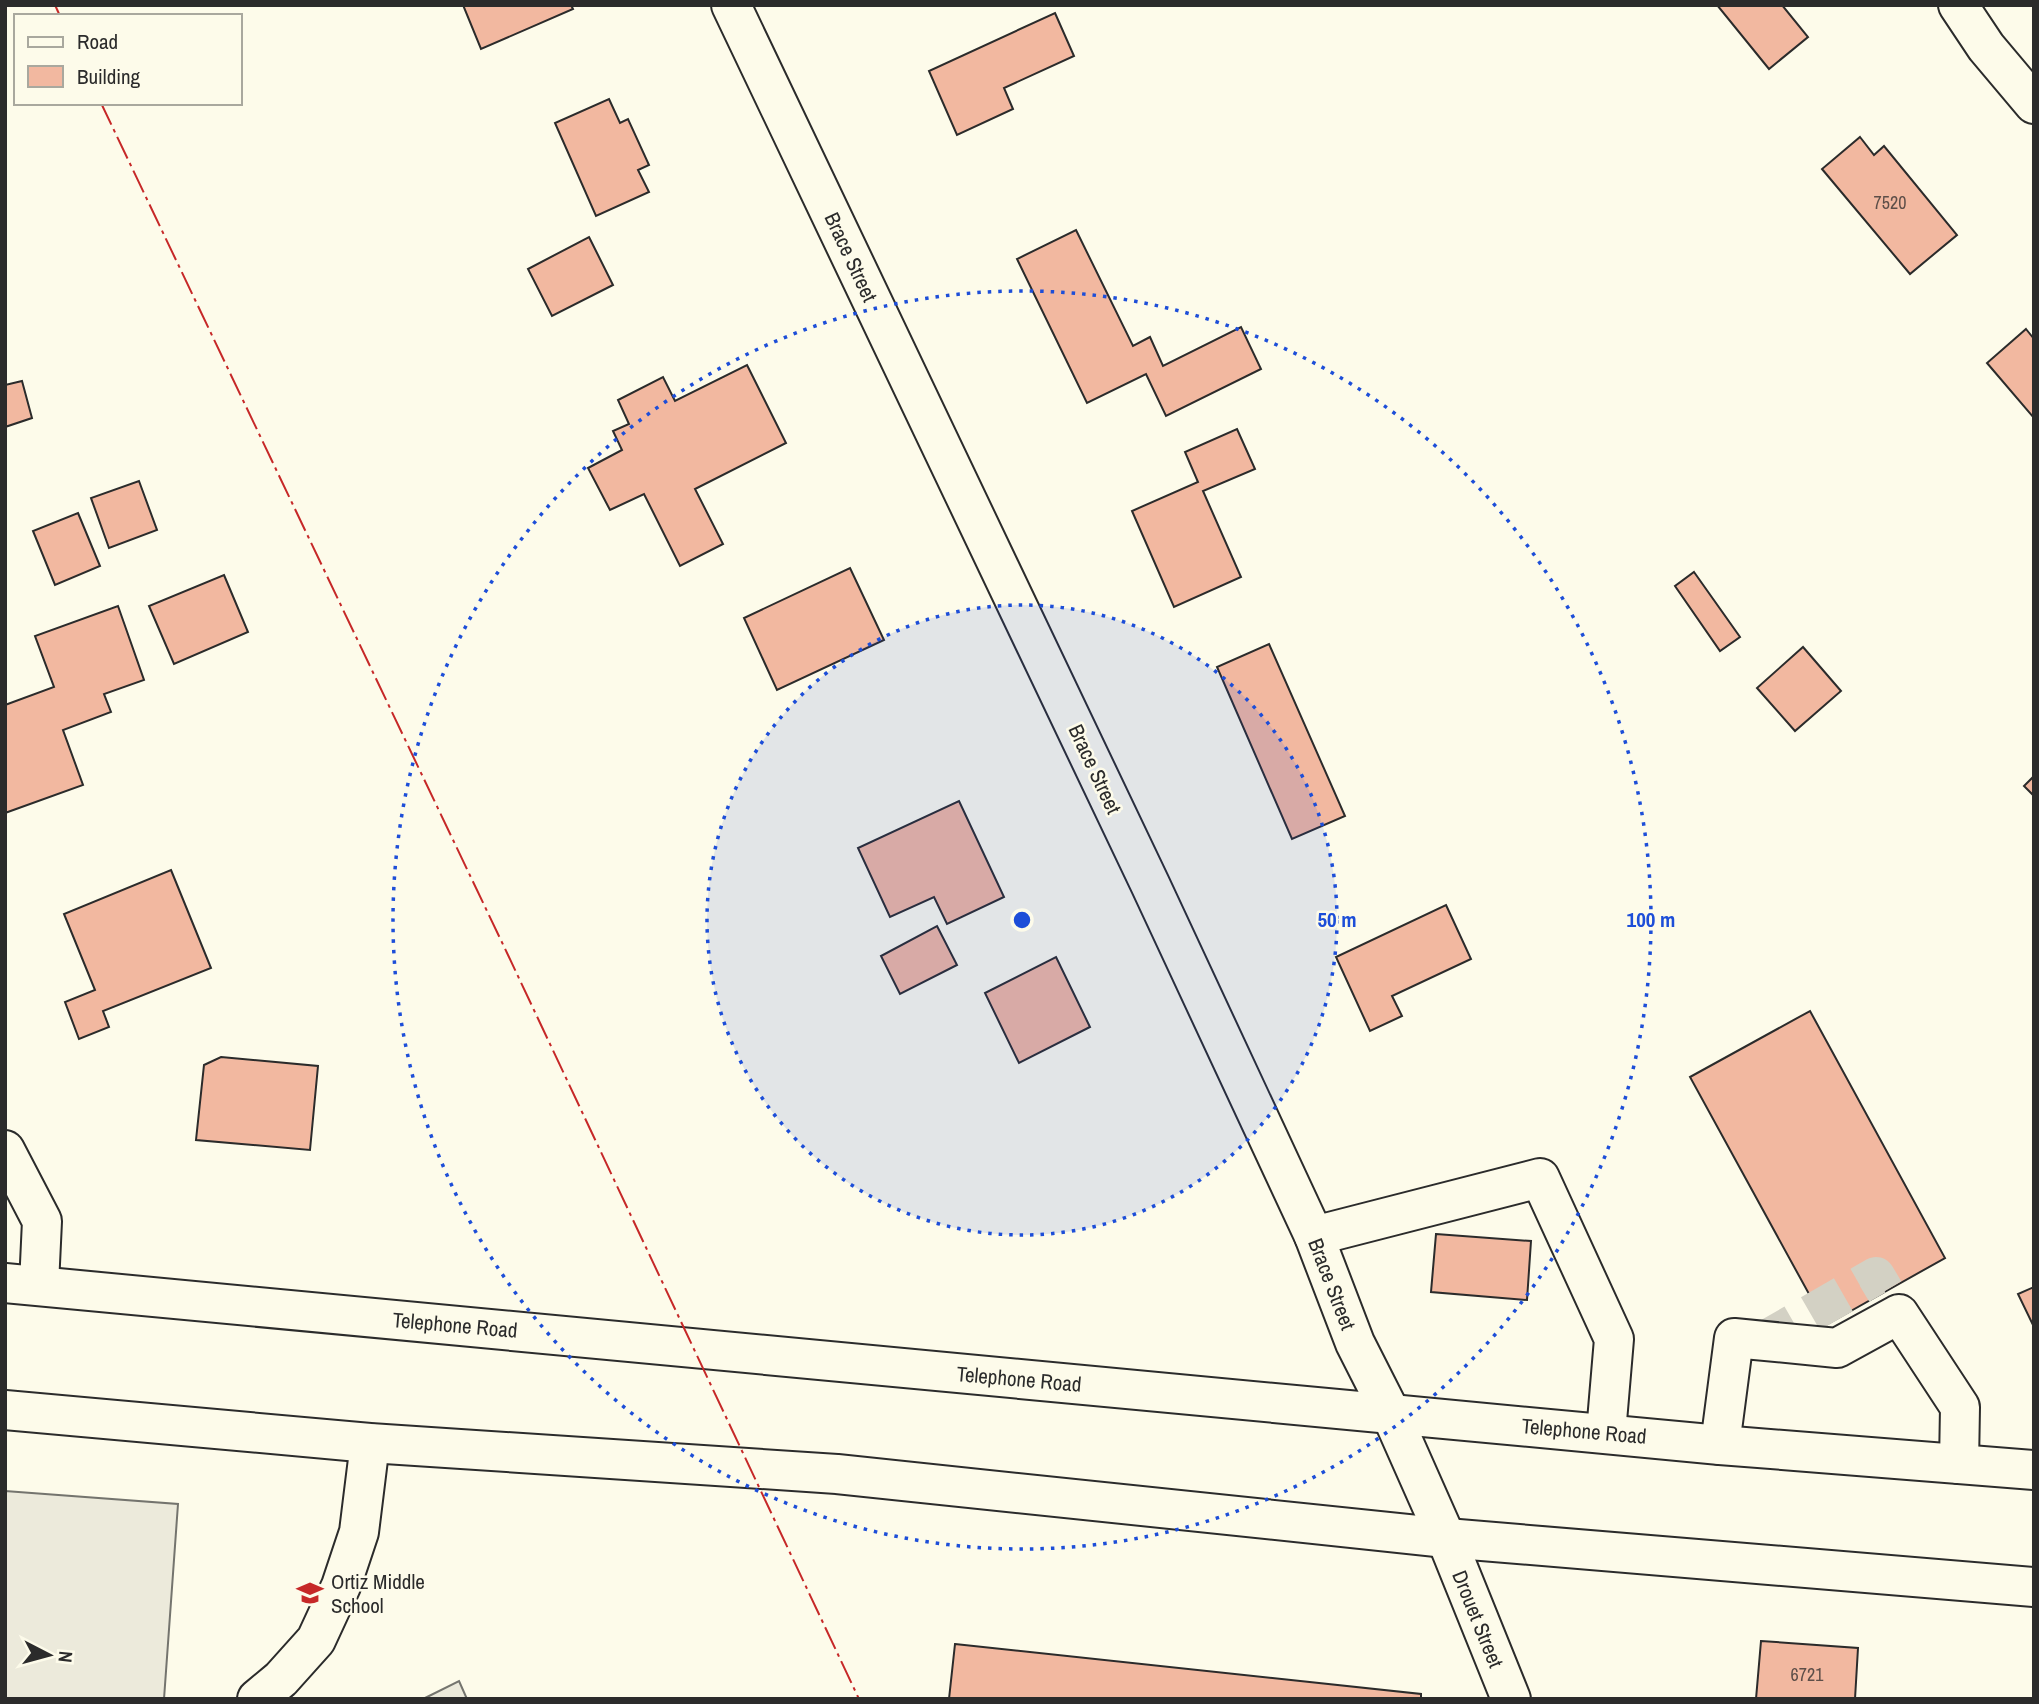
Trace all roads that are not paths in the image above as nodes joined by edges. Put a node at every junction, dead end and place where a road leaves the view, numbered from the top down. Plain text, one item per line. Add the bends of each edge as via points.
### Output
1 (731, 5) edge
2 (1958, 5) edge
3 (2034, 104) edge
4 (5, 1150) edge
5 (1314, 1236) junction
6 (22, 1284) edge
7 (5, 1410) edge
8 (1391, 1414) junction
9 (1606, 1433) junction
10 (370, 1443) junction
11 (1720, 1445) junction
12 (1959, 1464) junction
13 (2034, 1470) edge
14 (1446, 1538) junction
15 (2034, 1587) edge
16 (257, 1699) edge
17 (1511, 1699) edge

1 - 5 main road, Brace Street
2 - 3 main road
4 - 6 main road via 42,1221
5 - 8 main road, Brace Street via 1355,1343
5 - 9 main road via 1539,1178 1615,1339
6 - 8 main road, Telephone Road
7 - 10 main road
8 - 9 main road, Telephone Road
8 - 14 main road, Brace Street
9 - 11 main road, Telephone Road
10 - 14 main road via 837,1474
10 - 16 main road via 359,1532 341,1586 316,1640
11 - 12 main road, Telephone Road
11 - 12 main road via 1734,1338 1837,1348 1892,1303 1960,1408
12 - 13 main road, Telephone Road
14 - 15 main road
14 - 17 main road, Drouet Street

